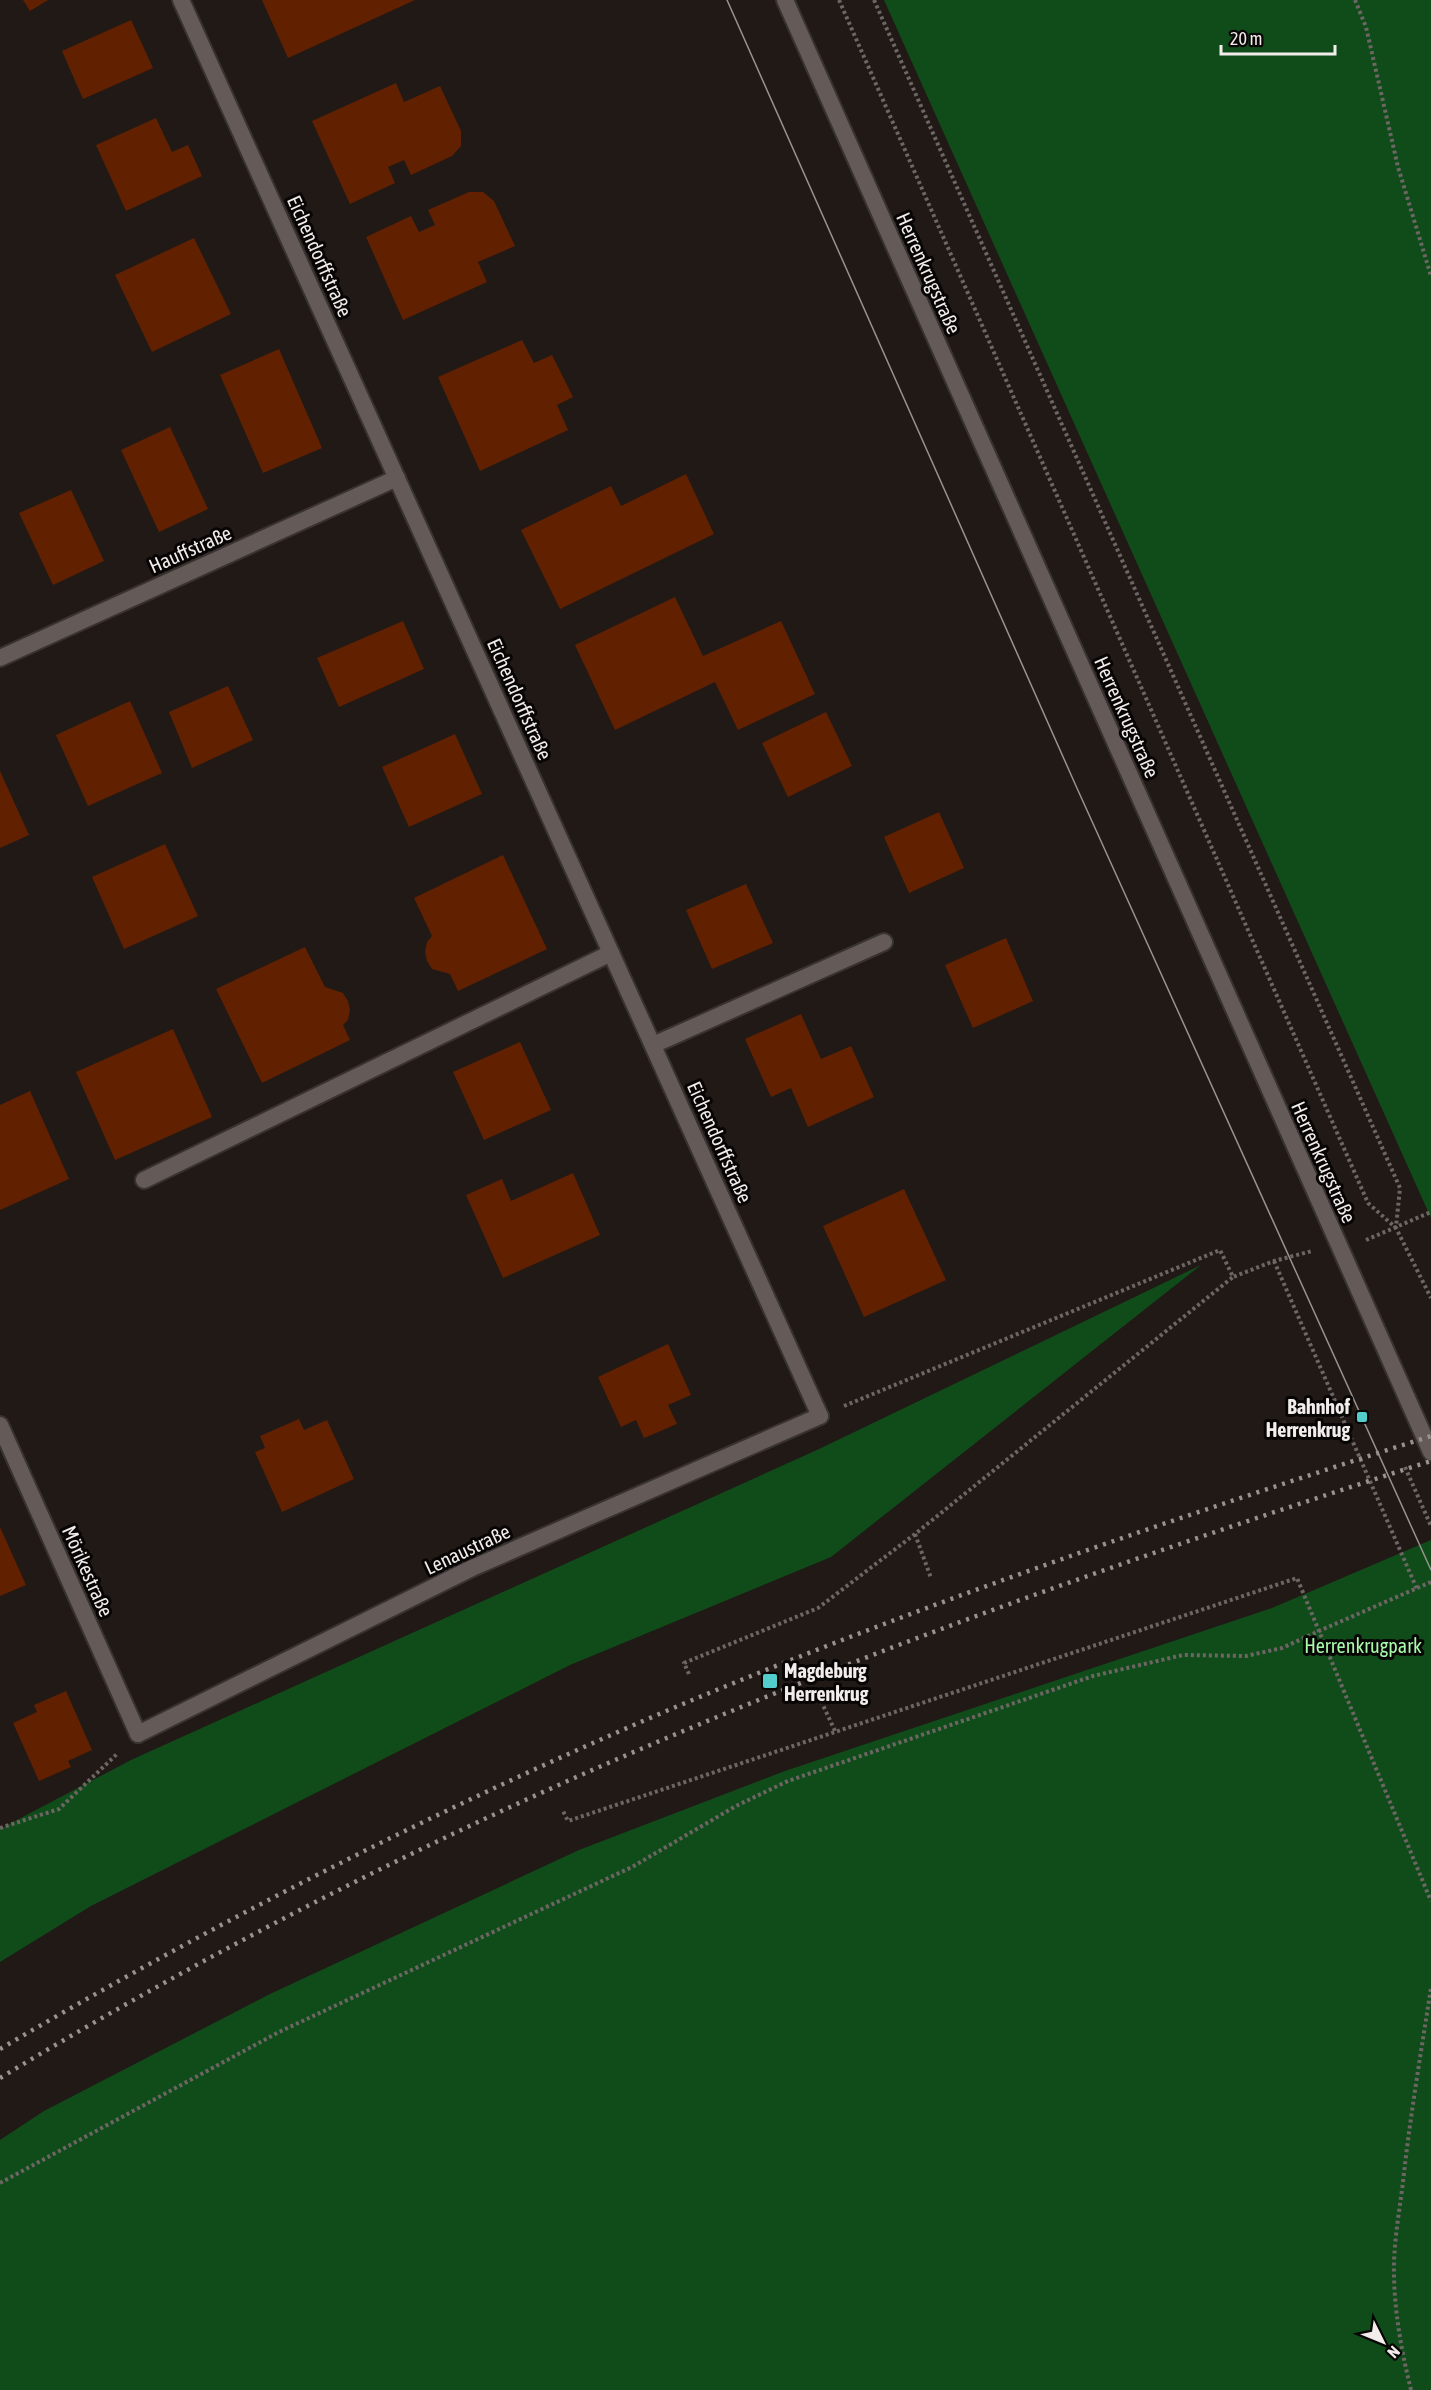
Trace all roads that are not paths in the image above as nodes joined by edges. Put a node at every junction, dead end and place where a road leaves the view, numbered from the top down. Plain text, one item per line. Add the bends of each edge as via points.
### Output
1 (181, 0) edge
2 (785, 0) edge
3 (397, 478) junction
4 (0, 658) edge
5 (884, 942) dead end
6 (611, 953) junction
7 (653, 1045) junction
8 (144, 1180) dead end
9 (820, 1416) joint
10 (0, 1425) edge
11 (1431, 1452) edge
12 (138, 1734) joint

1 - 3 street, Eichendorffstraße
2 - 11 street, Herrenkrugstraße
3 - 4 street, Hauffstraße
3 - 6 street, Eichendorffstraße
5 - 7 street
6 - 7 street, Eichendorffstraße
6 - 8 street
7 - 9 street, Eichendorffstraße
9 - 12 street, Lenaustraße via 472,1568
10 - 12 street, Mörikestraße

